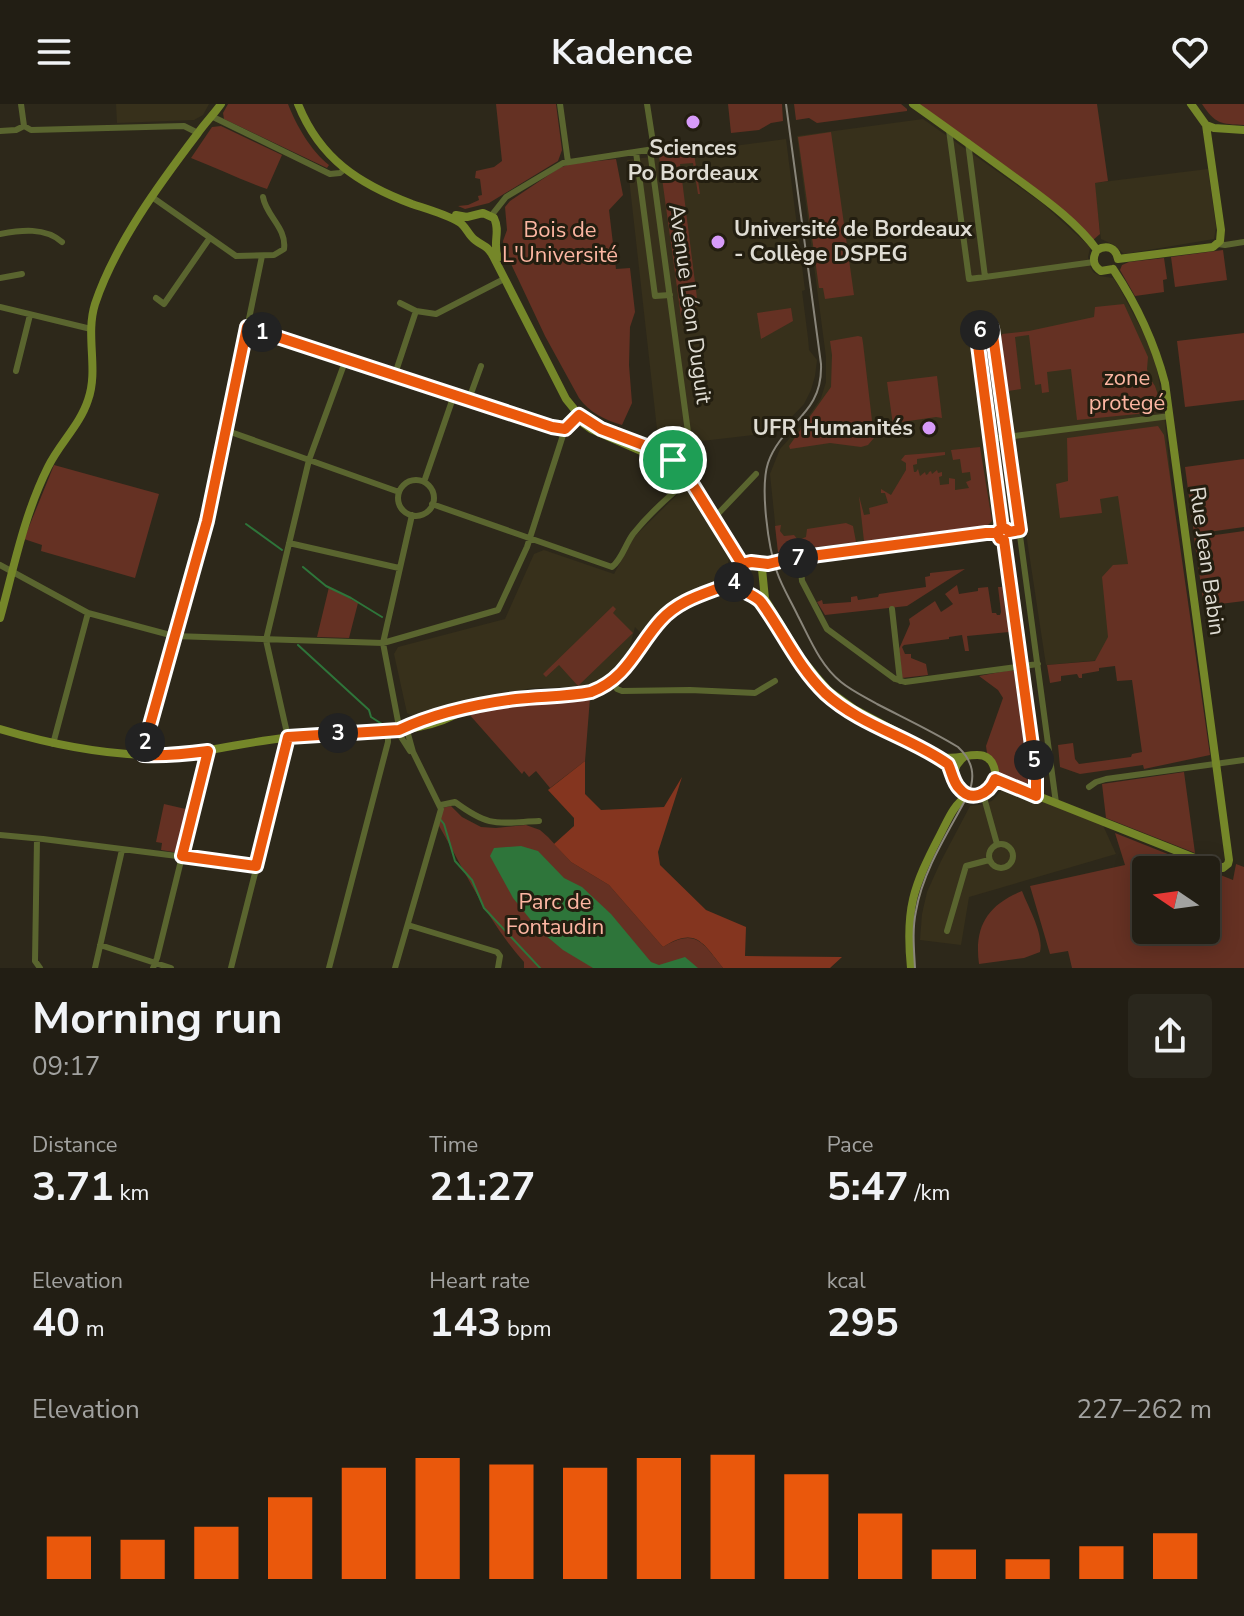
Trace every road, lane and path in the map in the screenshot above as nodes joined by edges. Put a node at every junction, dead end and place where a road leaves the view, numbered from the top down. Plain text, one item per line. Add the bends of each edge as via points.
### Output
1 (21, 104) edge
2 (221, 104) edge
3 (301, 104) edge
4 (560, 104) edge
5 (647, 104) edge
6 (913, 104) edge
7 (1191, 104) edge
8 (211, 116) junction
9 (1206, 125) junction
10 (24, 126) junction
11 (949, 130) junction
12 (1244, 130) edge
13 (0, 131) edge
14 (198, 133) junction
15 (968, 142) junction
16 (652, 149) junction
17 (636, 152) junction
18 (568, 162) junction
19 (345, 169) junction
20 (152, 197) junction
21 (263, 197) dead end
22 (475, 215) junction
23 (491, 216) junction
24 (978, 221) junction
25 (962, 223) junction
26 (469, 233) junction
27 (0, 234) edge
28 (496, 234) junction
29 (209, 239) junction
30 (62, 242) dead end
31 (477, 242) junction
32 (1244, 242) edge
33 (1218, 244) junction
34 (1097, 250) junction
35 (262, 256) junction
36 (1118, 259) junction
37 (1094, 262) junction
38 (1113, 269) junction
39 (22, 274) dead end
40 (985, 277) junction
41 (0, 278) edge
42 (504, 279) junction
43 (670, 295) junction
44 (156, 298) dead end
45 (400, 303) dead end
46 (0, 307) edge
47 (416, 311) junction
48 (30, 315) junction
49 (247, 327) junction
50 (91, 329) junction
51 (346, 359) junction
52 (481, 366) dead end
53 (16, 371) dead end
54 (395, 374) junction
55 (454, 395) junction
56 (469, 399) junction
57 (577, 412) junction
58 (1170, 416) junction
59 (565, 429) junction
60 (225, 430) junction
61 (1007, 437) junction
62 (990, 439) junction
63 (309, 460) junction
64 (673, 460) junction
65 (756, 474) dead end
66 (690, 479) junction
67 (424, 482) junction
68 (399, 492) junction
69 (432, 504) junction
70 (412, 515) junction
71 (714, 518) junction
72 (1020, 530) junction
73 (1003, 531) junction
74 (530, 538) junction
75 (289, 543) junction
76 (800, 558) junction
77 (755, 563) junction
78 (742, 564) junction
79 (0, 565) edge
80 (399, 568) junction
81 (13, 573) junction
82 (734, 582) junction
83 (763, 582) junction
84 (748, 592) junction
85 (892, 609) dead end
86 (88, 613) junction
87 (0, 618) edge
88 (174, 636) junction
89 (266, 640) junction
90 (383, 643) junction
91 (1038, 664) junction
92 (1020, 666) junction
93 (775, 681) dead end
94 (900, 681) junction
95 (612, 682) junction
96 (0, 729) edge
97 (399, 730) junction
98 (388, 731) junction
99 (288, 737) junction
100 (53, 744) junction
101 (208, 751) junction
102 (143, 755) junction
103 (964, 757) junction
104 (1244, 760) edge
105 (1216, 764) junction
106 (995, 779) junction
107 (954, 780) junction
108 (1089, 787) dead end
109 (983, 794) junction
110 (968, 795) junction
111 (1036, 796) junction
112 (1056, 803) junction
113 (441, 805) junction
114 (954, 807) junction
115 (539, 821) dead end
116 (0, 835) edge
117 (37, 839) junction
118 (997, 844) junction
119 (122, 850) junction
120 (182, 856) junction
121 (989, 860) junction
122 (256, 866) junction
123 (408, 925) junction
124 (947, 931) dead end
125 (100, 945) junction
126 (154, 966) edge
127 (40, 968) edge
128 (95, 968) edge
129 (171, 968) edge
130 (231, 968) edge
131 (329, 968) edge
132 (395, 968) edge
133 (498, 968) edge
134 (911, 968) edge

1 - 10 street
2 - 8 main road
3 - 19 main road via 317,138
3 - 22 main road via 326,144 356,173 459,217
4 - 18 street
5 - 16 street, Avenue Léon Duguit
6 - 11 main road
7 - 9 main road
8 - 14 main road
8 - 19 street via 330,174
9 - 12 main road
9 - 33 main road via 1221,230
10 - 13 street
10 - 14 street via 184,126
11 - 15 main road
11 - 25 street
14 - 20 main road
15 - 24 street
15 - 34 main road via 1064,216
16 - 17 street
16 - 43 street, Avenue Léon Duguit
17 - 18 street
17 - 43 street via 655,296
18 - 23 street via 515,191
19 - 26 main road via 379,190 461,222
20 - 29 street
20 - 50 main road via 105,279
21 - 35 street via 285,245 278,253
22 - 23 main road
22 - 26 main road
23 - 28 main road via 497,222
24 - 25 street
24 - 40 street
25 - 40 street via 969,279
26 - 31 main road
27 - 30 street via 47,232
28 - 31 main road via 490,241
28 - 57 main road via 502,265
29 - 35 street via 236,256
29 - 44 street via 164,304
31 - 42 main road via 489,250
32 - 33 street
33 - 36 main road
34 - 36 main road via 1111,248
34 - 37 main road
35 - 49 street
36 - 38 main road
37 - 38 main road via 1101,271
37 - 40 street
38 - 58 main road, Rue Jean Babin via 1151,338
39 - 41 street
42 - 47 street via 436,314
42 - 57 main road
43 - 64 street, Avenue Léon Duguit via 688,432
45 - 47 street
46 - 48 street
47 - 54 street
48 - 50 street
48 - 53 street
49 - 51 street
49 - 60 street
50 - 81 main road via 91,394 47,468 24,524
51 - 54 street
51 - 63 street
52 - 56 street
54 - 55 street
55 - 56 street
55 - 67 street
56 - 59 street
57 - 59 street
57 - 64 main road via 601,429
57 - 66 main road via 591,429 664,461
58 - 61 street
58 - 105 main road, Rue Jean Babin
59 - 74 street
60 - 63 street
60 - 88 street via 207,521
61 - 62 street
61 - 62 street via 992,328 976,330
61 - 72 street
62 - 73 street
63 - 68 street
63 - 75 street
64 - 66 main road
65 - 71 street
66 - 71 main road
66 - 74 street via 631,536 612,567
67 - 68 street via 409,481
67 - 69 street via 432,490
68 - 70 street via 401,508
69 - 70 street via 425,513
69 - 74 street
70 - 80 street
71 - 78 main road
72 - 73 street
72 - 91 street
73 - 76 street
73 - 92 street
74 - 90 street via 498,610
75 - 80 street
75 - 89 street
76 - 77 street
76 - 94 street via 802,581 827,629
77 - 78 main road
77 - 83 main road via 762,569
78 - 82 main road
79 - 81 street
80 - 90 street
81 - 86 street
81 - 87 main road
82 - 84 main road
82 - 95 main road via 671,611
83 - 84 main road
83 - 103 main road via 765,599 797,652 829,691 944,757
84 - 107 main road via 761,602 827,695 943,760
85 - 94 street
86 - 88 street
86 - 100 street
88 - 89 street
88 - 102 street
89 - 90 street
89 - 99 street
90 - 97 street
91 - 92 street
91 - 112 street
92 - 94 street
92 - 111 street
93 - 95 street via 755,693 622,691
95 - 97 main road via 581,694 463,710
96 - 100 main road
97 - 98 main road
97 - 113 street via 408,734
98 - 99 main road
98 - 131 street
99 - 101 main road
99 - 122 street
100 - 102 main road
101 - 102 main road
101 - 120 street
103 - 106 main road via 985,757 994,766
103 - 107 main road via 956,765
104 - 105 street
105 - 108 street via 1106,779
105 - 112 main road, Rue Jean Babin via 1229,860 1225,866
106 - 109 main road
106 - 111 main road
107 - 110 main road
107 - 114 main road
109 - 110 main road
109 - 118 street
110 - 114 main road
111 - 112 main road
113 - 115 street via 455,802 499,824
113 - 123 street
114 - 134 main road via 915,888 909,924
116 - 117 street
117 - 119 street
117 - 127 street via 35,961
118 - 121 street
118 - 121 street via 1009,846 1012,861 999,869
119 - 120 street
119 - 125 street
120 - 122 street
120 - 126 street
121 - 124 street via 966,866
122 - 130 street
123 - 132 street
123 - 133 street via 497,952
125 - 126 street
125 - 128 street
126 - 129 street

